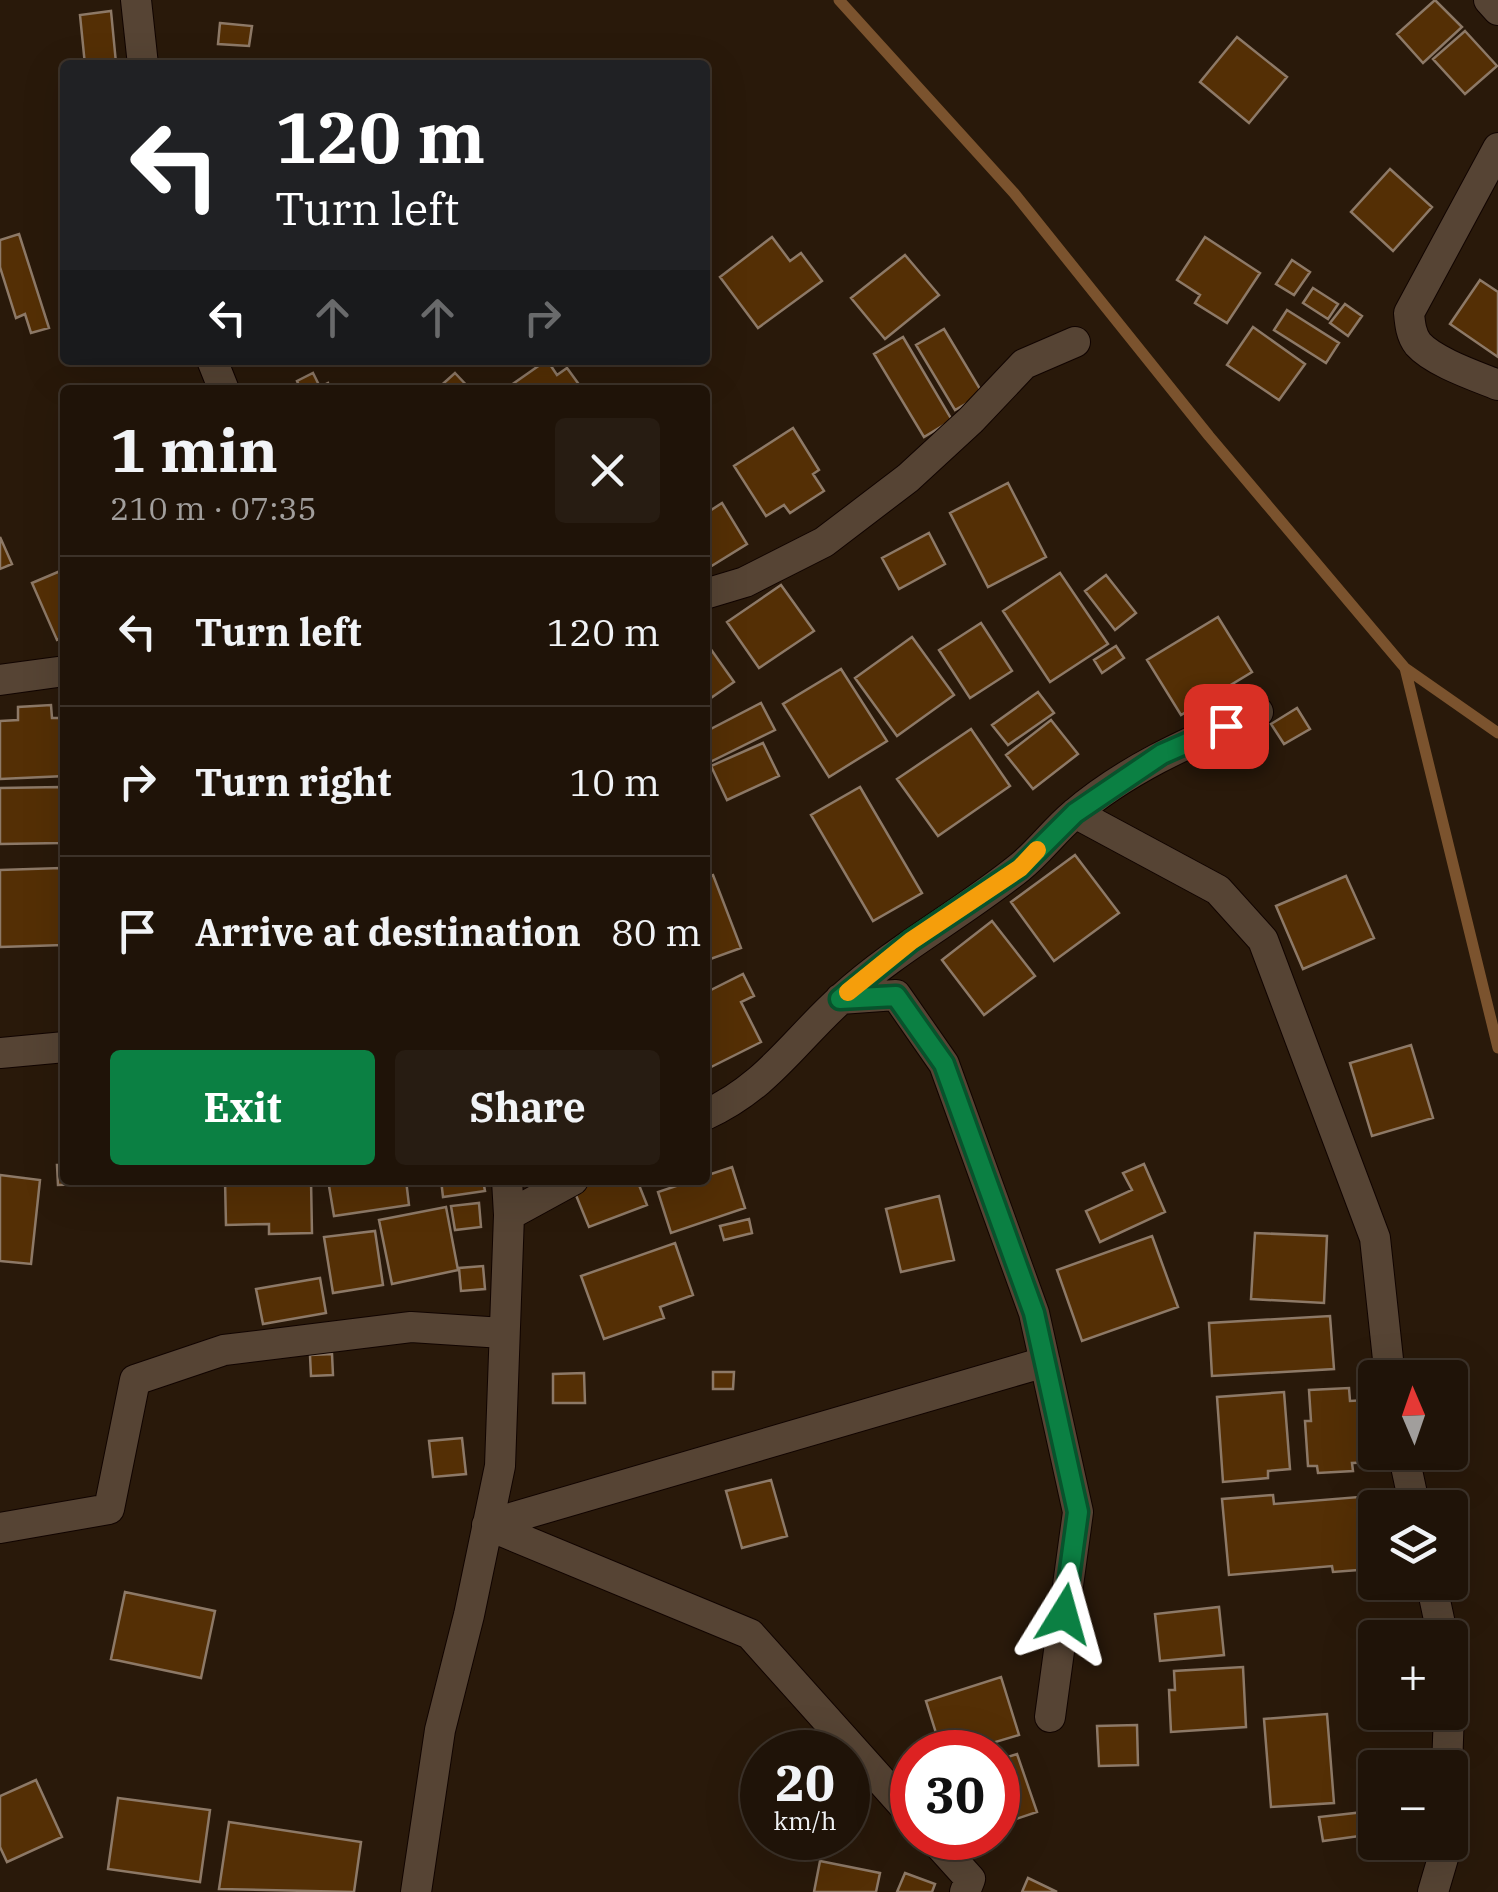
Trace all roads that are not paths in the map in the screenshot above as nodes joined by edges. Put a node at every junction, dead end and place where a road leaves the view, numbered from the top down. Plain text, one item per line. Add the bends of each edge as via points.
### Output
1 (136, 0) edge
2 (1488, 0) edge
3 (1498, 10) edge
4 (142, 60) edge
5 (1498, 148) edge
6 (1075, 342) dead end
7 (1498, 385) edge
8 (710, 592) edge
9 (60, 672) edge
10 (0, 680) edge
11 (1258, 712) dead end
12 (1075, 813) junction
13 (840, 999) junction
14 (60, 1048) edge
15 (0, 1052) edge
16 (710, 1113) edge
17 (507, 1185) edge
18 (565, 1185) edge
19 (509, 1215) junction
20 (503, 1333) junction
21 (1388, 1360) edge
22 (1045, 1362) junction
23 (487, 1526) junction
24 (0, 1528) edge
25 (1050, 1717) dead end
26 (890, 1790) edge
27 (953, 1860) edge
28 (1440, 1860) edge
29 (416, 1892) edge
30 (965, 1892) edge
31 (1434, 1892) edge

1 - 4 street
2 - 3 street
5 - 7 street via 1408,313 1420,346
6 - 8 street via 1024,364 908,478 824,542
9 - 10 street
11 - 12 street via 1162,754
12 - 13 street via 1020,868 911,941
12 - 21 street via 1218,890 1262,940 1375,1238
13 - 16 street via 776,1068
13 - 22 street via 896,996 944,1064 1034,1313
14 - 15 street
17 - 19 street
18 - 19 street
19 - 20 street
20 - 23 street via 500,1466
20 - 24 street via 410,1327 224,1350 135,1380 108,1508
22 - 23 street
22 - 25 street via 1078,1512
23 - 26 street via 750,1634
23 - 29 street via 440,1730
27 - 30 street via 970,1879
28 - 31 street

